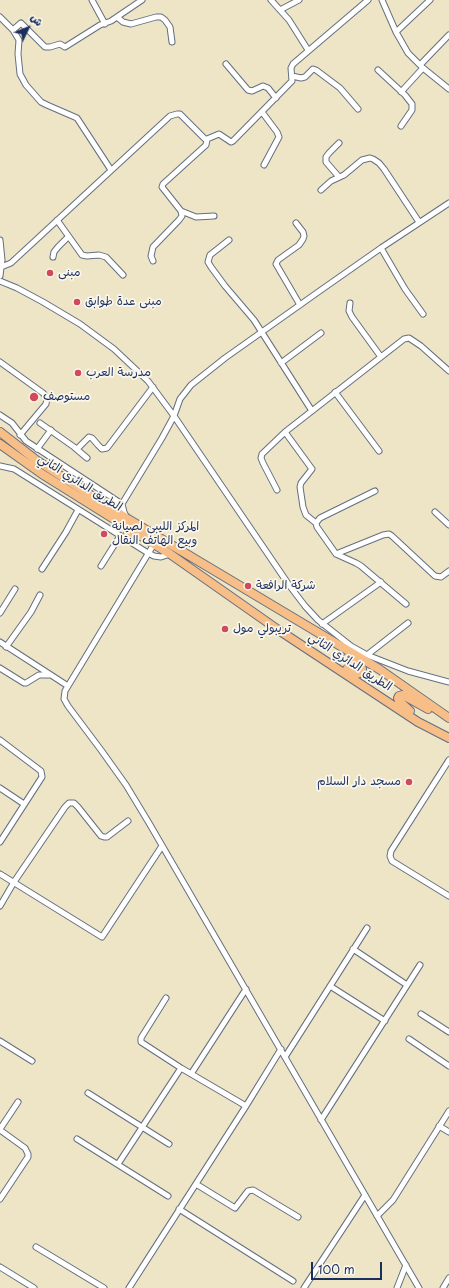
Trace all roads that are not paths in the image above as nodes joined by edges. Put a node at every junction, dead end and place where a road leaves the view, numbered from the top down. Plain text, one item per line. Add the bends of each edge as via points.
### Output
1 (92, 0) edge
2 (272, 0) edge
3 (299, 0) edge
4 (368, 0) edge
5 (382, 0) edge
6 (430, 0) edge
7 (138, 1) edge
8 (280, 10) junction
9 (0, 17) edge
10 (117, 17) junction
11 (105, 24) junction
12 (12, 30) junction
13 (396, 32) junction
14 (449, 35) edge
15 (172, 42) dead end
16 (308, 50) junction
17 (226, 64) dead end
18 (421, 66) junction
19 (378, 70) dead end
20 (292, 76) junction
21 (449, 89) edge
22 (401, 92) junction
23 (276, 98) junction
24 (358, 109) dead end
25 (262, 112) junction
26 (401, 126) dead end
27 (207, 139) junction
28 (339, 143) dead end
29 (264, 166) dead end
30 (111, 170) junction
31 (339, 177) junction
32 (321, 190) dead end
33 (449, 203) edge
34 (181, 211) junction
35 (214, 216) dead end
36 (57, 220) junction
37 (419, 222) junction
38 (296, 223) dead end
39 (68, 237) junction
40 (0, 240) edge
41 (228, 240) dead end
42 (381, 248) junction
43 (53, 257) dead end
44 (153, 261) dead end
45 (1, 267) junction
46 (123, 275) dead end
47 (0, 276) edge
48 (0, 281) edge
49 (350, 302) dead end
50 (300, 305) junction
51 (423, 314) dead end
52 (321, 332) dead end
53 (262, 333) junction
54 (381, 356) junction
55 (0, 362) edge
56 (281, 363) junction
57 (449, 372) edge
58 (153, 387) junction
59 (335, 392) junction
60 (312, 411) junction
61 (0, 416) edge
62 (174, 416) junction
63 (40, 423) dead end
64 (50, 430) junction
65 (0, 432) edge
66 (285, 432) junction
67 (20, 435) junction
68 (0, 445) edge
69 (37, 449) junction
70 (77, 449) junction
71 (379, 451) dead end
72 (87, 458) dead end
73 (0, 466) edge
74 (73, 473) junction
75 (68, 481) junction
76 (277, 490) dead end
77 (375, 491) dead end
78 (122, 504) junction
79 (108, 506) junction
80 (78, 510) junction
81 (435, 512) dead end
82 (128, 519) junction
83 (316, 523) junction
84 (449, 524) edge
85 (131, 530) junction
86 (123, 538) junction
87 (154, 544) junction
88 (148, 554) junction
89 (170, 554) junction
90 (336, 554) junction
91 (101, 566) dead end
92 (42, 568) dead end
93 (449, 571) edge
94 (381, 582) junction
95 (15, 589) dead end
96 (40, 595) dead end
97 (406, 604) dead end
98 (0, 613) edge
99 (289, 616) junction
100 (408, 623) dead end
101 (322, 624) junction
102 (278, 629) junction
103 (0, 642) edge
104 (6, 646) junction
105 (367, 656) junction
106 (0, 668) edge
107 (51, 675) junction
108 (449, 682) edge
109 (68, 686) junction
110 (449, 718) edge
111 (449, 722) edge
112 (449, 738) edge
113 (0, 740) edge
114 (449, 760) edge
115 (0, 788) edge
116 (24, 804) junction
117 (128, 821) dead end
118 (1, 838) edge
119 (162, 846) junction
120 (0, 874) edge
121 (14, 882) junction
122 (449, 896) edge
123 (0, 906) edge
124 (367, 928) dead end
125 (353, 949) junction
126 (420, 965) dead end
127 (407, 985) junction
128 (330, 986) junction
129 (246, 989) junction
130 (166, 998) dead end
131 (421, 1014) dead end
132 (385, 1021) junction
133 (449, 1032) edge
134 (409, 1039) dead end
135 (0, 1041) edge
136 (281, 1049) junction
137 (285, 1057) junction
138 (32, 1061) dead end
139 (449, 1066) edge
140 (181, 1068) junction
141 (192, 1074) junction
142 (88, 1093) dead end
143 (18, 1102) dead end
144 (246, 1106) junction
145 (449, 1111) edge
146 (321, 1120) junction
147 (439, 1126) junction
148 (142, 1128) junction
149 (0, 1129) edge
150 (449, 1132) edge
151 (77, 1139) dead end
152 (169, 1144) dead end
153 (118, 1164) junction
154 (196, 1184) junction
155 (365, 1195) junction
156 (168, 1196) dead end
157 (0, 1199) edge
158 (179, 1209) junction
159 (377, 1216) junction
160 (298, 1217) dead end
161 (36, 1247) dead end
162 (406, 1265) junction
163 (0, 1267) edge
164 (449, 1278) edge
165 (293, 1281) dead end
166 (34, 1288) edge
167 (104, 1288) edge
168 (130, 1288) edge
169 (304, 1288) edge
170 (397, 1288) edge
171 (419, 1288) edge
172 (442, 1288) edge

1 - 11 street
2 - 8 street
3 - 8 street
4 - 16 street
5 - 13 street
6 - 13 street
7 - 10 street
8 - 16 street
9 - 12 street
10 - 11 street
10 - 15 street via 131,24 161,17 170,27
11 - 12 street via 65,47 60,44 50,48 45,47 21,23
12 - 30 street via 19,40 20,74 26,85 41,102 79,120
13 - 18 street via 408,53
14 - 18 street
16 - 20 street via 293,64
17 - 23 street via 248,90 263,86
18 - 21 street
18 - 22 street
19 - 22 street
20 - 23 street via 292,81
20 - 24 street via 302,78 313,69 316,70 340,88
22 - 26 street via 412,104 413,109
23 - 25 street
25 - 27 street via 234,141 231,142 219,134
25 - 29 street via 278,137
27 - 30 street via 203,138 184,116 174,114
27 - 34 street via 206,145 162,185
28 - 31 street via 326,155 326,162
30 - 36 street
31 - 32 street
31 - 37 street via 365,159 376,160
33 - 37 street
34 - 35 street via 196,217
34 - 44 street via 182,216 179,220 153,248
36 - 39 street
36 - 45 street via 11,263
37 - 42 street
38 - 50 street via 303,232 304,239 276,264
39 - 43 street via 54,252
39 - 46 street via 82,255 106,257
40 - 45 street
41 - 53 street via 213,252 208,262
42 - 50 street
42 - 51 street
45 - 47 street
48 - 58 street via 80,324 114,349
49 - 54 street via 349,311 352,317
50 - 53 street
52 - 56 street
53 - 56 street
53 - 62 street via 192,385 180,399
54 - 57 street via 404,339 410,338
54 - 59 street
55 - 67 street via 43,393 46,398 46,404
56 - 60 street
58 - 62 street
58 - 70 street via 108,448 102,449 89,437
59 - 60 street
59 - 71 street
60 - 66 street
61 - 67 street via 12,423
62 - 78 street
62 - 101 street via 289,585
63 - 64 street
64 - 69 street
64 - 70 street
65 - 75 highway, الطريق الدائري الثاني
66 - 76 street via 261,458
66 - 83 street via 312,469 300,487 306,515
67 - 69 street
68 - 85 highway, الطريق الدائري الثاني
69 - 74 street
70 - 72 street
73 - 80 street via 14,469
74 - 75 highway
74 - 78 street
75 - 79 highway, الطريق الدائري الثاني
77 - 83 street via 320,518
78 - 79 street
78 - 82 street
79 - 82 highway, الطريق الدائري الثاني
80 - 86 street
80 - 92 street
81 - 84 street
82 - 99 highway, الطريق الدائري الثاني
83 - 90 street via 316,527
85 - 86 highway
85 - 87 highway, الطريق الدائري الثاني
86 - 88 street
86 - 91 street
87 - 88 street
87 - 89 highway, الطريق الدائري الثاني
88 - 89 street via 161,558
88 - 109 street
89 - 102 highway, الطريق الدائري الثاني
90 - 93 street via 389,534 435,576 441,576
90 - 94 street via 356,563
94 - 97 street
94 - 101 street
95 - 98 street
96 - 104 street
99 - 102 highway via 361,666 362,672 356,674 298,638
99 - 110 highway, الطريق الدائري الثاني via 379,669
100 - 105 street
101 - 105 street
102 - 112 highway, الطريق الدائري الثاني via 418,722
103 - 104 street
104 - 107 street
105 - 108 street
106 - 107 street via 24,684 39,675
107 - 109 street
109 - 119 street via 64,694 68,706 126,785
111 - 112 highway via 403,695 398,697 398,701
113 - 116 street via 41,771 42,777
114 - 122 street via 390,856 392,861
115 - 116 street
116 - 118 street
117 - 121 street via 104,837 74,803 69,803
119 - 121 street via 102,936
119 - 129 street
120 - 121 street
121 - 123 street
124 - 125 street
125 - 127 street
125 - 128 street
126 - 127 street
127 - 132 street
128 - 132 street
128 - 137 street
129 - 136 street
129 - 141 street
130 - 140 street via 141,1042
131 - 133 street
132 - 146 street
134 - 139 street
135 - 138 street
136 - 137 street
136 - 144 street
137 - 146 street
140 - 141 street
140 - 148 street
141 - 144 street
142 - 148 street
143 - 149 street
144 - 154 street
145 - 147 street
146 - 155 street
147 - 150 street
147 - 159 street via 394,1200
148 - 152 street
148 - 153 street
149 - 157 street via 25,1148 28,1154
151 - 153 street
153 - 156 street
154 - 158 street
154 - 160 street via 235,1208 248,1190 253,1190
155 - 159 street
155 - 169 street
158 - 165 street
158 - 168 street
159 - 162 street
161 - 167 street
162 - 170 street
162 - 171 street
163 - 166 street
164 - 172 street

